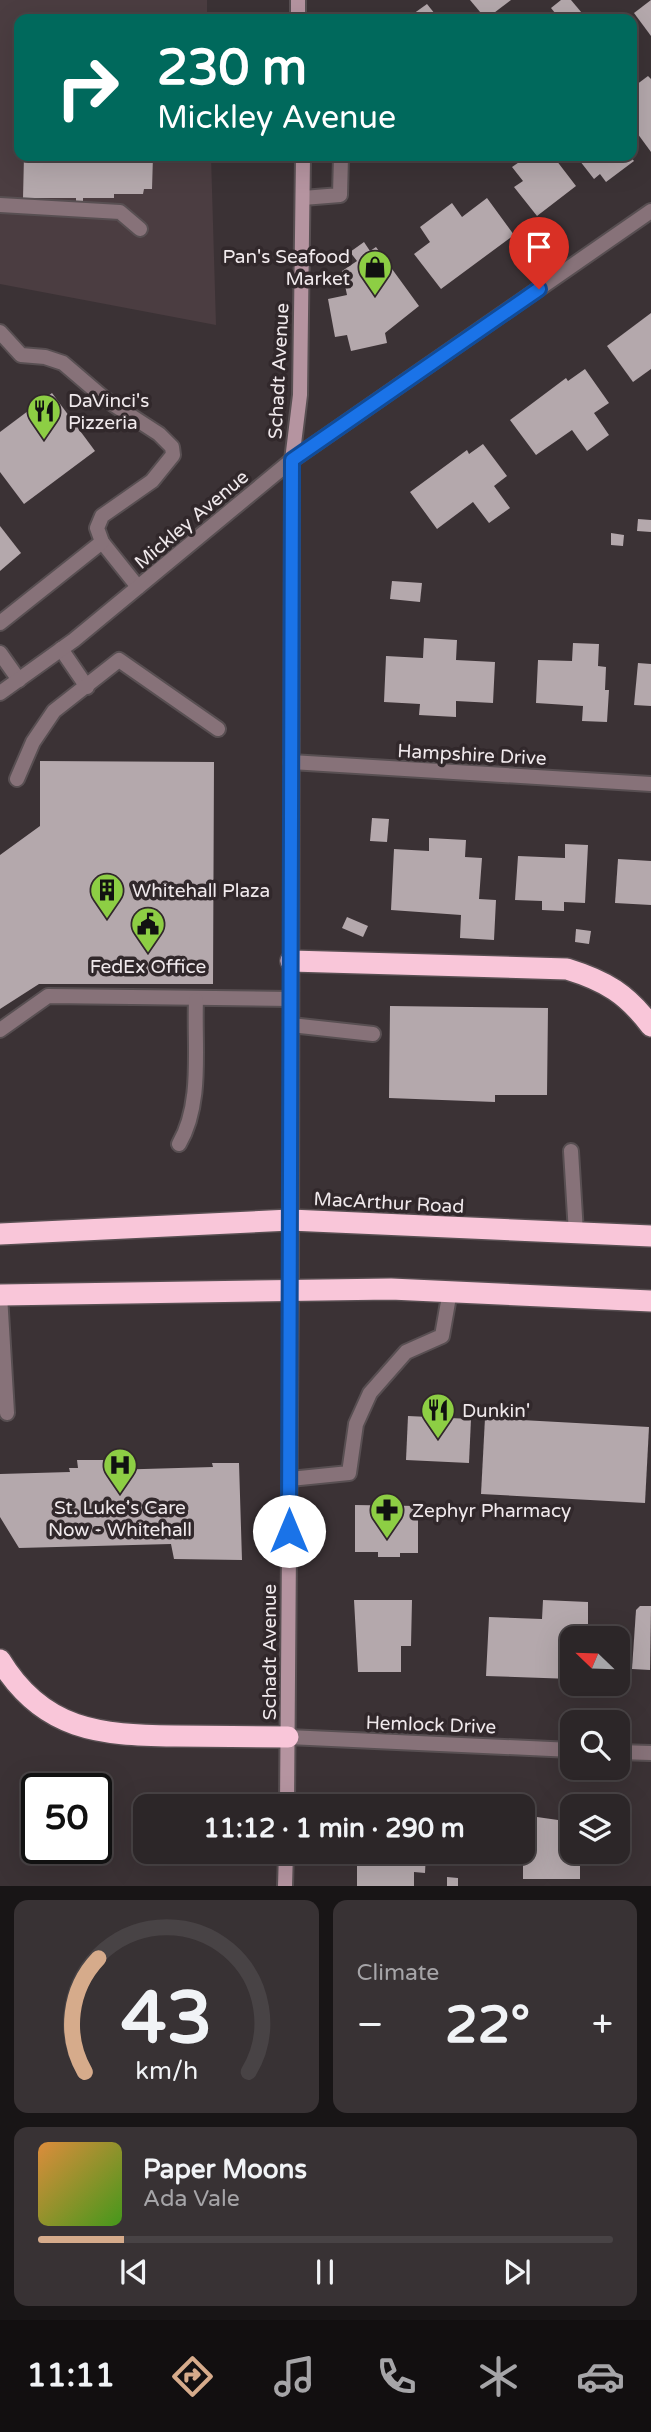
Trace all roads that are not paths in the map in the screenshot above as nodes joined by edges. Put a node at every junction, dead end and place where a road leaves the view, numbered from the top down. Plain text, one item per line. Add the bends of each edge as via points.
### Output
1 (303, 161) edge
2 (341, 161) edge
3 (303, 198) junction
4 (0, 205) edge
5 (651, 211) edge
6 (140, 229) dead end
7 (0, 332) edge
8 (292, 460) junction
9 (102, 542) junction
10 (138, 587) junction
11 (0, 623) edge
12 (61, 649) junction
13 (0, 653) edge
14 (19, 680) junction
15 (87, 687) junction
16 (0, 693) edge
17 (218, 729) dead end
18 (291, 762) junction
19 (17, 779) dead end
20 (651, 784) edge
21 (291, 961) junction
22 (291, 999) junction
23 (196, 1000) junction
24 (292, 1025) junction
25 (651, 1026) edge
26 (0, 1030) edge
27 (373, 1034) dead end
28 (179, 1144) dead end
29 (571, 1151) dead end
30 (290, 1220) junction
31 (576, 1233) junction
32 (0, 1234) edge
33 (651, 1236) edge
34 (291, 1289) junction
35 (450, 1291) junction
36 (0, 1295) edge
37 (651, 1301) edge
38 (7, 1413) dead end
39 (290, 1479) junction
40 (0, 1660) edge
41 (288, 1737) junction
42 (560, 1749) edge
43 (630, 1752) edge
44 (651, 1753) edge
45 (286, 1794) edge
46 (286, 1864) edge
47 (285, 1886) edge

1 - 3 main road, Schadt Avenue
2 - 3 street via 340,195
3 - 8 main road, Schadt Avenue via 300,395
4 - 6 street via 120,212
5 - 8 street, Mickley Avenue
7 - 9 street via 21,355 63,363 172,447 173,455 152,481 102,516 97,528
8 - 10 street, Mickley Avenue
8 - 18 main road, Schadt Avenue
9 - 10 street
9 - 11 street
10 - 12 street, Mickley Avenue
12 - 14 street, Mickley Avenue
12 - 15 street
13 - 14 street
14 - 16 street, Mickley Avenue
15 - 17 street via 119,660
15 - 19 street via 54,711 33,742
18 - 20 street, Hampshire Drive
18 - 21 main road, Schadt Avenue
21 - 22 main road, Schadt Avenue
21 - 25 highway via 568,969 598,979 633,1002
22 - 23 street
22 - 24 main road, Schadt Avenue
23 - 26 street via 48,996
23 - 28 street via 194,1102 191,1124
24 - 27 street
24 - 30 main road, Schadt Avenue
29 - 31 street
30 - 31 highway, MacArthur Road
30 - 32 highway, MacArthur Road
30 - 34 main road, Schadt Avenue
31 - 33 highway, MacArthur Road
34 - 35 highway
34 - 36 highway
34 - 39 main road, Schadt Avenue
35 - 37 highway
35 - 39 street via 442,1336 406,1352 370,1393 356,1424 349,1473
36 - 38 street
39 - 41 main road, Schadt Avenue
40 - 41 highway via 37,1703 62,1720 89,1730 122,1735
41 - 42 street, Hemlock Drive
41 - 45 main road, Schadt Avenue
43 - 44 street
46 - 47 main road

